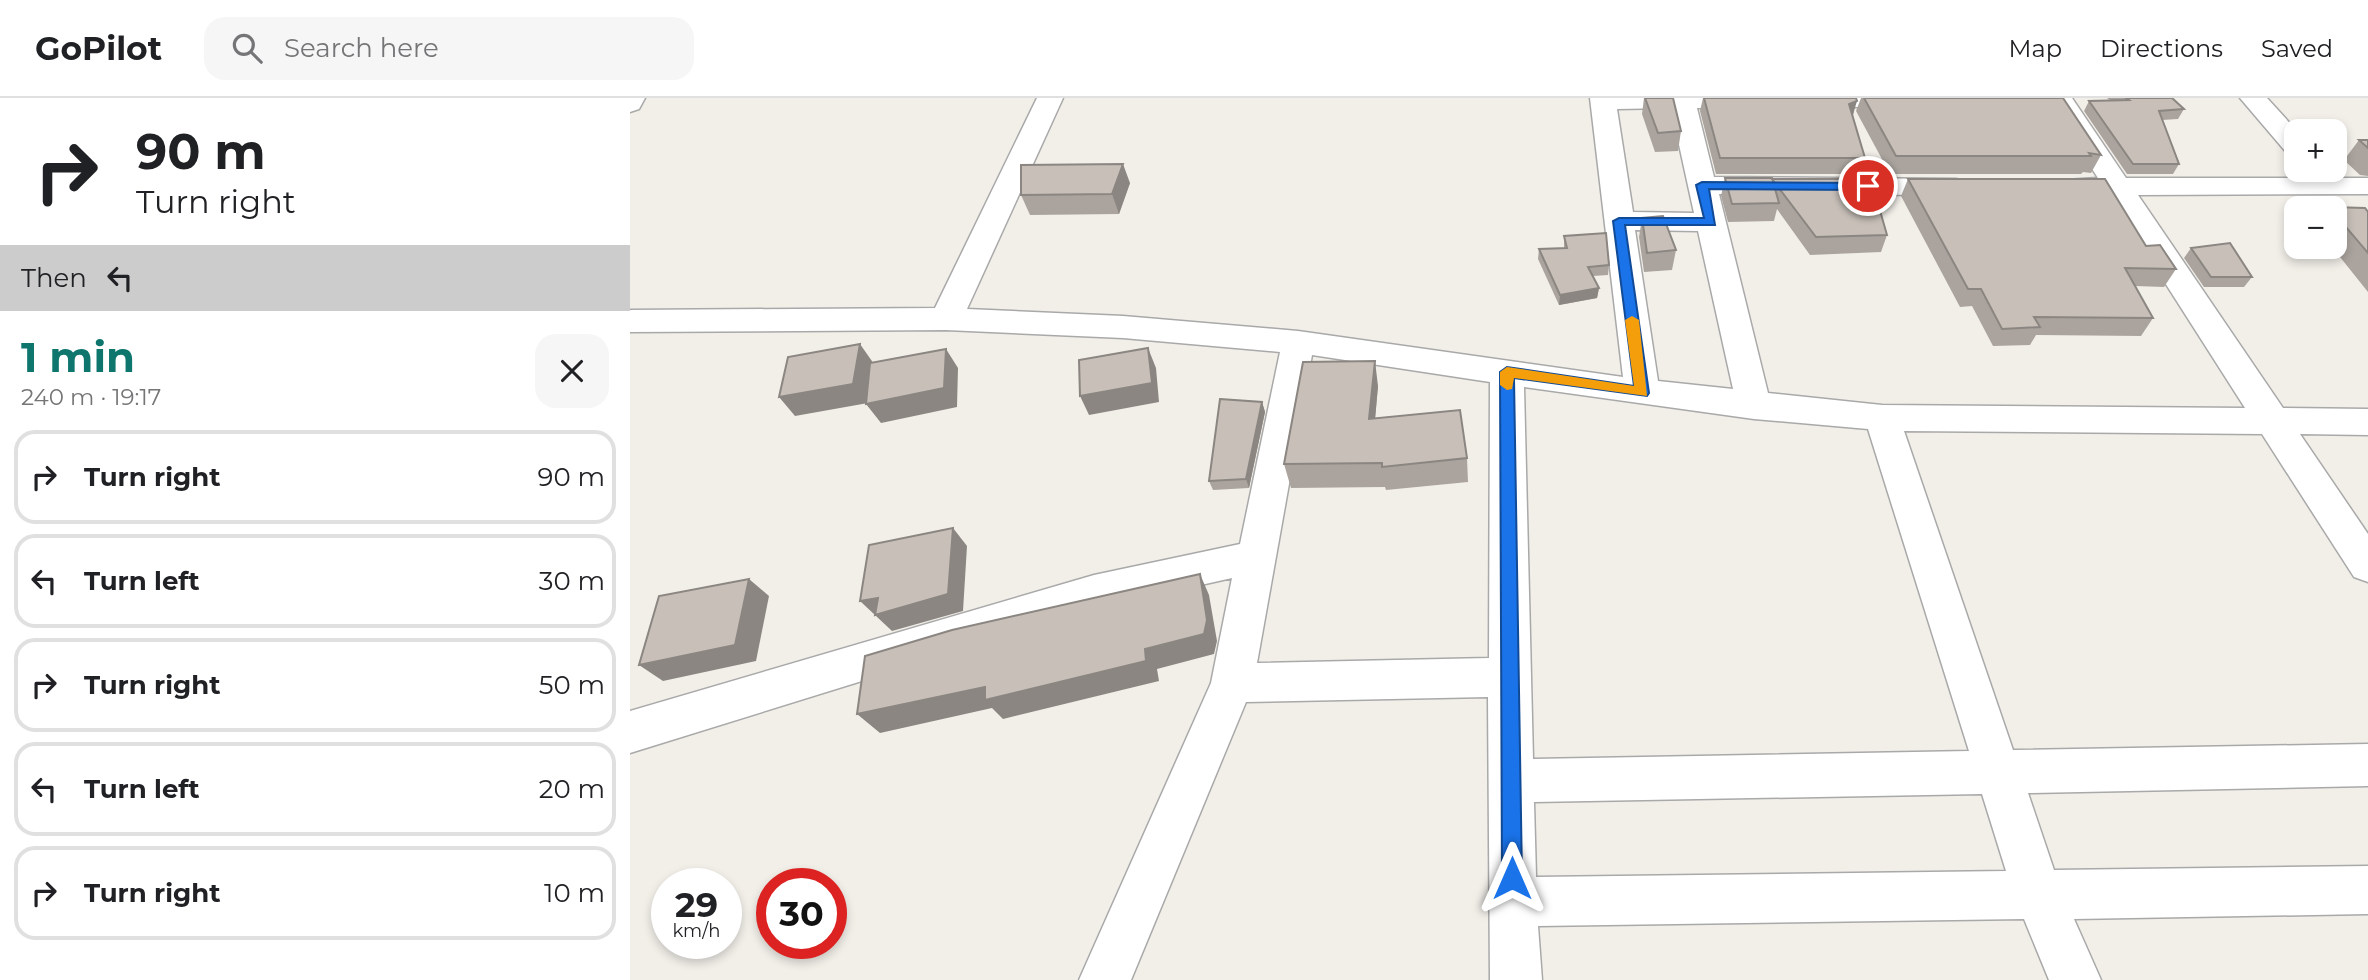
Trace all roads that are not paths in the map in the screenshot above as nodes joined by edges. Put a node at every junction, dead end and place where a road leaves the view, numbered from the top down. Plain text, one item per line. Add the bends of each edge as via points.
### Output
1 (632, 98) edge
2 (1050, 98) edge
3 (1994, 98) edge
4 (2059, 98) edge
5 (2253, 98) edge
6 (1603, 99) edge
7 (1682, 99) edge
8 (630, 104) edge
9 (2284, 133) edge
10 (2284, 180) edge
11 (2328, 182) edge
12 (2346, 182) edge
13 (1702, 185) junction
14 (2368, 186) edge
15 (1978, 187) edge
16 (2033, 187) edge
17 (2116, 188) junction
18 (2359, 216) edge
19 (1619, 221) junction
20 (1711, 222) junction
21 (946, 319) junction
22 (630, 321) edge
23 (1298, 342) junction
24 (1507, 372) junction
25 (1642, 393) junction
26 (1754, 406) junction
27 (1882, 418) junction
28 (2270, 421) junction
29 (2368, 422) edge
30 (1255, 557) junction
31 (2368, 566) edge
32 (1510, 677) junction
33 (1232, 683) junction
34 (630, 732) edge
35 (2368, 765) edge
36 (1998, 772) junction
37 (1512, 781) junction
38 (2368, 890) edge
39 (2038, 894) junction
40 (1512, 902) junction
41 (1105, 980) edge
42 (1516, 980) edge
43 (2075, 980) edge

1 - 8 street
2 - 21 street
3 - 7 street
4 - 17 street
5 - 9 street
6 - 7 street
6 - 19 street
7 - 13 street
10 - 17 street
11 - 18 street
12 - 14 street
13 - 15 street
13 - 20 street
16 - 17 street
17 - 28 street
19 - 20 street
19 - 25 street
20 - 26 street
21 - 22 street
21 - 23 street via 1123,327
23 - 24 street
23 - 30 street
24 - 25 street
24 - 32 street
25 - 26 street
26 - 27 street
27 - 28 street
27 - 36 street
28 - 29 street
28 - 31 street
30 - 33 street
30 - 34 street via 1094,592
32 - 33 street
32 - 37 street
33 - 41 street
35 - 36 street
36 - 37 street
36 - 39 street
37 - 40 street
38 - 39 street
39 - 40 street
39 - 43 street
40 - 42 street

